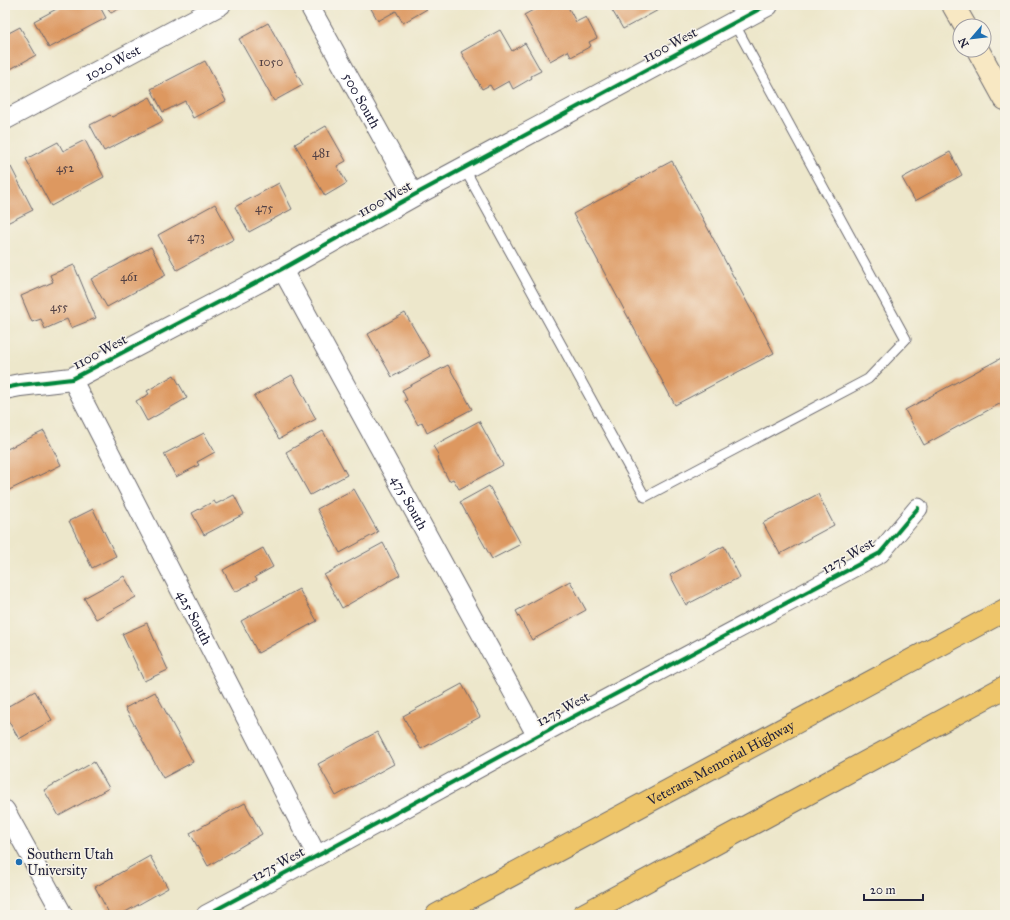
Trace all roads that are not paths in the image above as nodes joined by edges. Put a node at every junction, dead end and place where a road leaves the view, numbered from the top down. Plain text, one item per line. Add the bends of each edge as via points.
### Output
1 (221, 5) edge
2 (309, 5) edge
3 (767, 5) edge
4 (953, 5) edge
5 (960, 18) edge
6 (734, 23) junction
7 (982, 58) edge
8 (1005, 99) edge
9 (5, 120) edge
10 (464, 168) junction
11 (414, 195) junction
12 (282, 269) junction
13 (72, 379) junction
14 (5, 388) edge
15 (918, 508) dead end
16 (1005, 610) edge
17 (1005, 687) edge
18 (537, 736) junction
19 (5, 810) edge
20 (317, 856) junction
21 (63, 915) edge
22 (206, 915) edge
23 (437, 915) edge
24 (583, 915) edge

1 - 9 street, 1020 West
2 - 11 street, 500 South
3 - 6 street, 1100 West
4 - 5 main road
6 - 10 street, 1100 West
6 - 10 lane via 906,339 868,379 645,496
7 - 8 main road
10 - 11 street, 1100 West
11 - 12 street, 1100 West
12 - 13 street, 1100 West
12 - 18 street, 475 South
13 - 14 street, 1100 West
13 - 20 street, 425 South
15 - 18 street, 1275 West via 880,553
16 - 23 highway, Veterans Memorial Highway
17 - 24 highway
18 - 20 street, 1275 West
19 - 21 street
20 - 22 street, 1275 West

